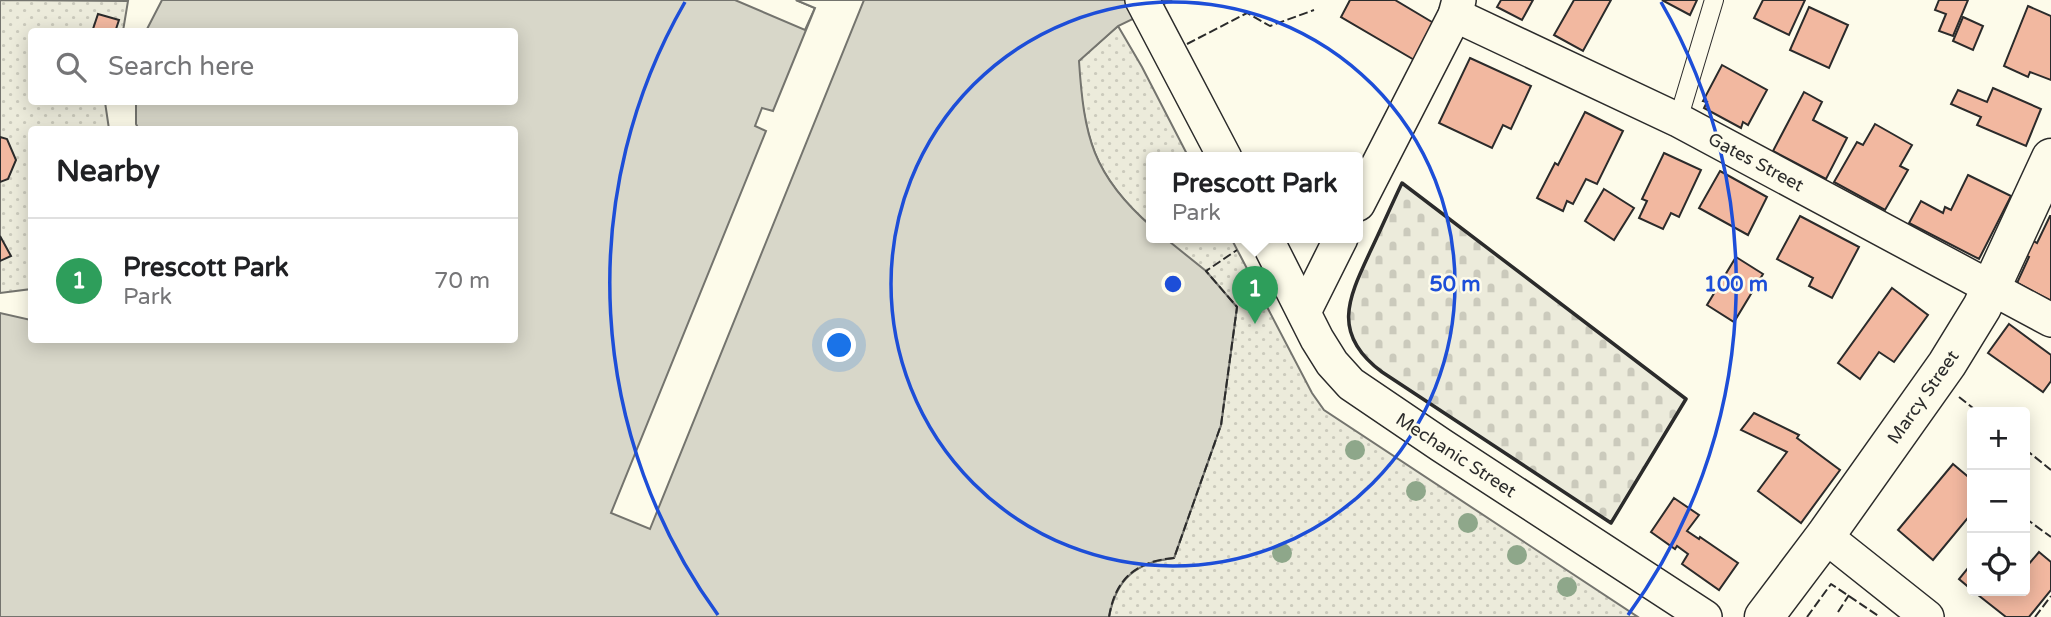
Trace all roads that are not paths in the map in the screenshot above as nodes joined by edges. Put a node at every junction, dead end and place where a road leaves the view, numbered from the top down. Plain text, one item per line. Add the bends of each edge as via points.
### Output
1 (1142, 0) edge
2 (1714, 0) edge
3 (1457, 7) edge
4 (1678, 120) junction
5 (1222, 152) edge
6 (2051, 158) edge
7 (1363, 194) edge
8 (1269, 243) edge
9 (1339, 243) edge
10 (1991, 287) junction
11 (1304, 313) junction
12 (2051, 320) edge
13 (1825, 536) junction
14 (1705, 617) edge
15 (1764, 617) edge
16 (1927, 617) edge

1 - 5 street
2 - 4 lane
3 - 4 street, Gates Street
3 - 7 street
4 - 10 street, Gates Street
6 - 10 street, Marcy Street
8 - 11 street, Mechanic Street
9 - 11 street
10 - 12 street, Gates Street
10 - 13 street, Marcy Street via 1947,364
11 - 14 street, Mechanic Street via 1332,363 1351,384
13 - 15 street, Marcy Street
13 - 16 street

